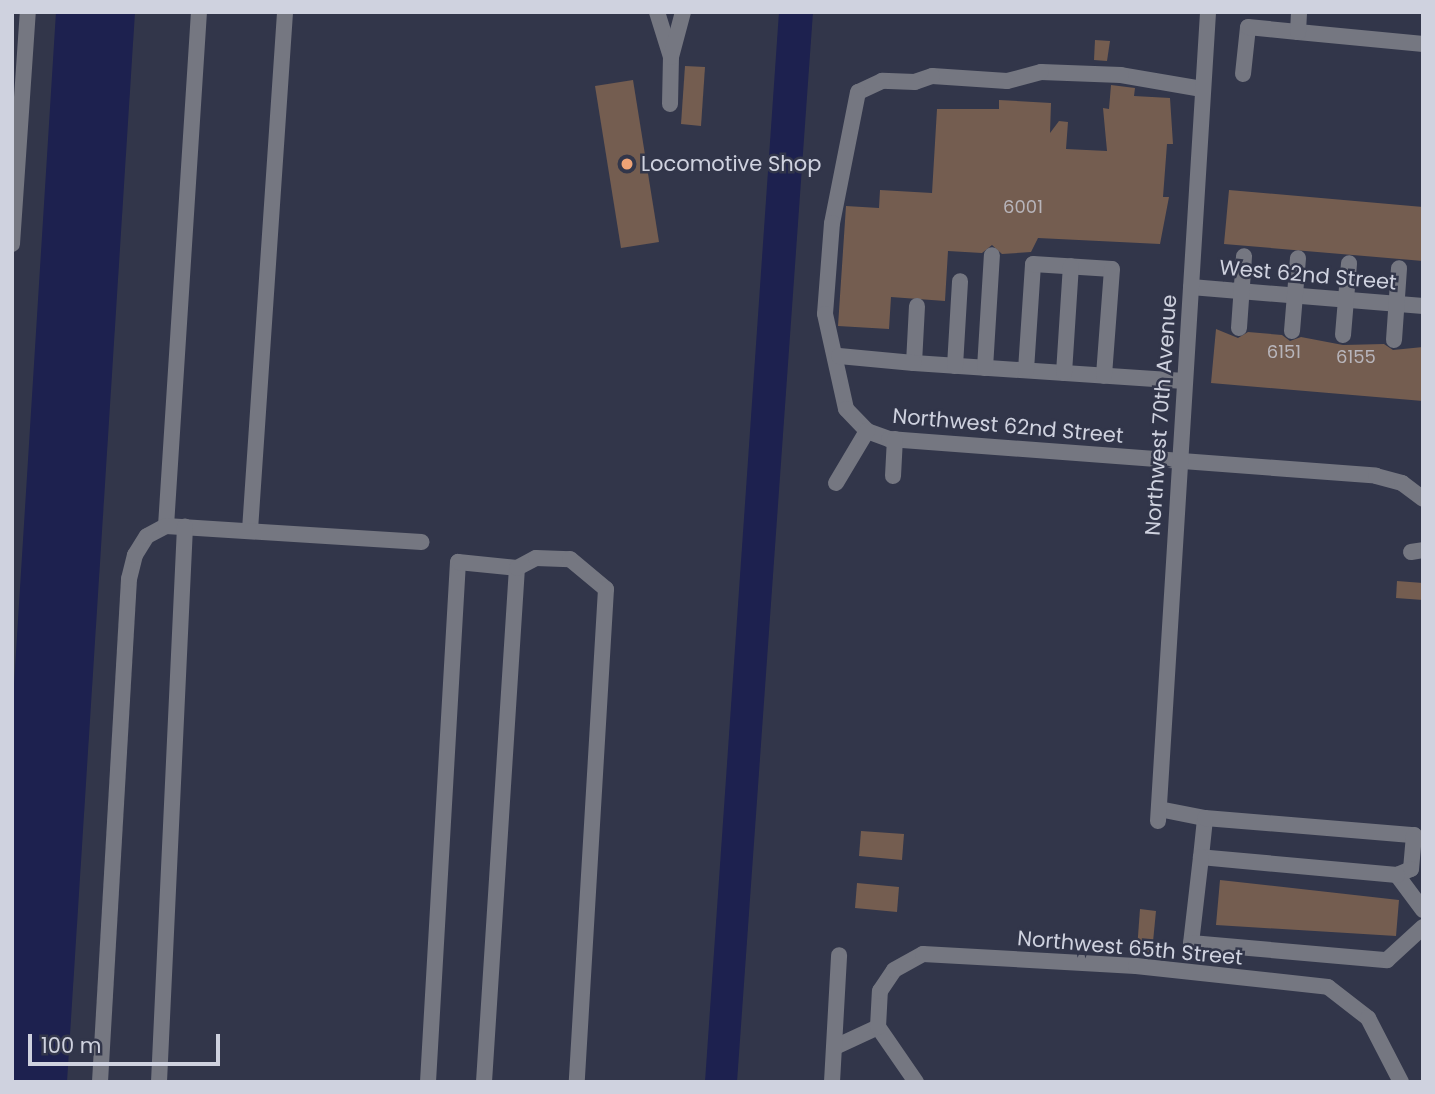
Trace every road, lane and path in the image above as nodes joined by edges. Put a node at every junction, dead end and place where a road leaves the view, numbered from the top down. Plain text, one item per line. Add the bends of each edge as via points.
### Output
1 (28, 12) edge
2 (199, 12) edge
3 (285, 12) edge
4 (657, 12) edge
5 (683, 12) edge
6 (1208, 12) edge
7 (1299, 12) edge
8 (1298, 32) junction
9 (1423, 44) edge
10 (671, 57) junction
11 (1243, 74) dead end
12 (18, 86) edge
13 (1202, 89) junction
14 (670, 104) dead end
15 (12, 244) edge
16 (992, 255) dead end
17 (1244, 256) dead end
18 (1298, 258) dead end
19 (1349, 263) dead end
20 (1071, 266) junction
21 (1399, 268) dead end
22 (960, 281) dead end
23 (1191, 287) junction
24 (1241, 291) junction
25 (1295, 295) junction
26 (1346, 300) junction
27 (1396, 304) junction
28 (917, 306) dead end
29 (1423, 306) edge
30 (1239, 328) dead end
31 (1292, 331) dead end
32 (1343, 335) dead end
33 (1394, 340) dead end
34 (839, 356) junction
35 (914, 363) junction
36 (954, 366) junction
37 (985, 368) junction
38 (1026, 370) junction
39 (1064, 373) junction
40 (1104, 376) junction
41 (1184, 381) junction
42 (867, 431) junction
43 (895, 439) junction
44 (1179, 461) junction
45 (893, 476) dead end
46 (836, 483) dead end
47 (1423, 499) edge
48 (166, 526) junction
49 (186, 527) junction
50 (250, 530) junction
51 (422, 542) dead end
52 (517, 568) junction
53 (1205, 818) junction
54 (1201, 857) junction
55 (1397, 875) junction
56 (1423, 910) edge
57 (1423, 927) edge
58 (839, 955) dead end
59 (878, 1027) junction
60 (835, 1047) junction
61 (100, 1082) edge
62 (159, 1082) edge
63 (428, 1082) edge
64 (484, 1082) edge
65 (577, 1082) edge
66 (832, 1082) edge
67 (916, 1082) edge
68 (1401, 1082) edge

1 - 12 street
2 - 48 street
3 - 50 street
4 - 10 street
5 - 10 street
6 - 13 street, Northwest 70th Avenue
7 - 8 street
8 - 9 street
8 - 11 street via 1248,27
10 - 14 street
12 - 15 street
13 - 23 street, Northwest 70th Avenue
13 - 34 street via 1121,75 1041,72 1007,82 932,76 915,82 883,81 858,92 830,249 825,314
16 - 37 street
17 - 24 street
18 - 25 street
19 - 26 street
20 - 38 street via 1033,264
20 - 39 street
20 - 40 street via 1112,269
21 - 27 street
22 - 36 street
23 - 24 street, West 62nd Street
23 - 41 street, Northwest 70th Avenue
24 - 25 street, West 62nd Street
24 - 30 street
25 - 26 street, West 62nd Street
25 - 31 street
26 - 27 street, West 62nd Street
26 - 32 street
27 - 29 street, West 62nd Street
27 - 33 street
28 - 35 street
34 - 35 street
34 - 42 street, Northwest 62nd Street via 846,409
35 - 36 street
36 - 37 street
37 - 38 street
38 - 39 street
39 - 40 street
40 - 41 street
41 - 44 street, Northwest 70th Avenue
42 - 43 street, Northwest 62nd Street
42 - 46 street
43 - 44 street, Northwest 62nd Street
43 - 45 street
44 - 47 street, Northwest 62nd Street via 1376,476 1402,483
44 - 53 street, Northwest 70th Avenue via 1159,815
48 - 49 street
48 - 61 street via 147,536 129,579
49 - 50 street
49 - 62 street
50 - 51 street
52 - 63 street via 458,562
52 - 64 street
52 - 65 street via 536,558 570,559 606,589
53 - 54 street
53 - 55 street via 1414,835 1411,869
54 - 55 street
54 - 57 street via 1191,943 1387,960
55 - 56 street
58 - 60 street
59 - 60 street
59 - 67 street
59 - 68 street, Northwest 65th Street via 880,991 894,970 923,954 1136,966 1328,987 1368,1018
60 - 66 street

